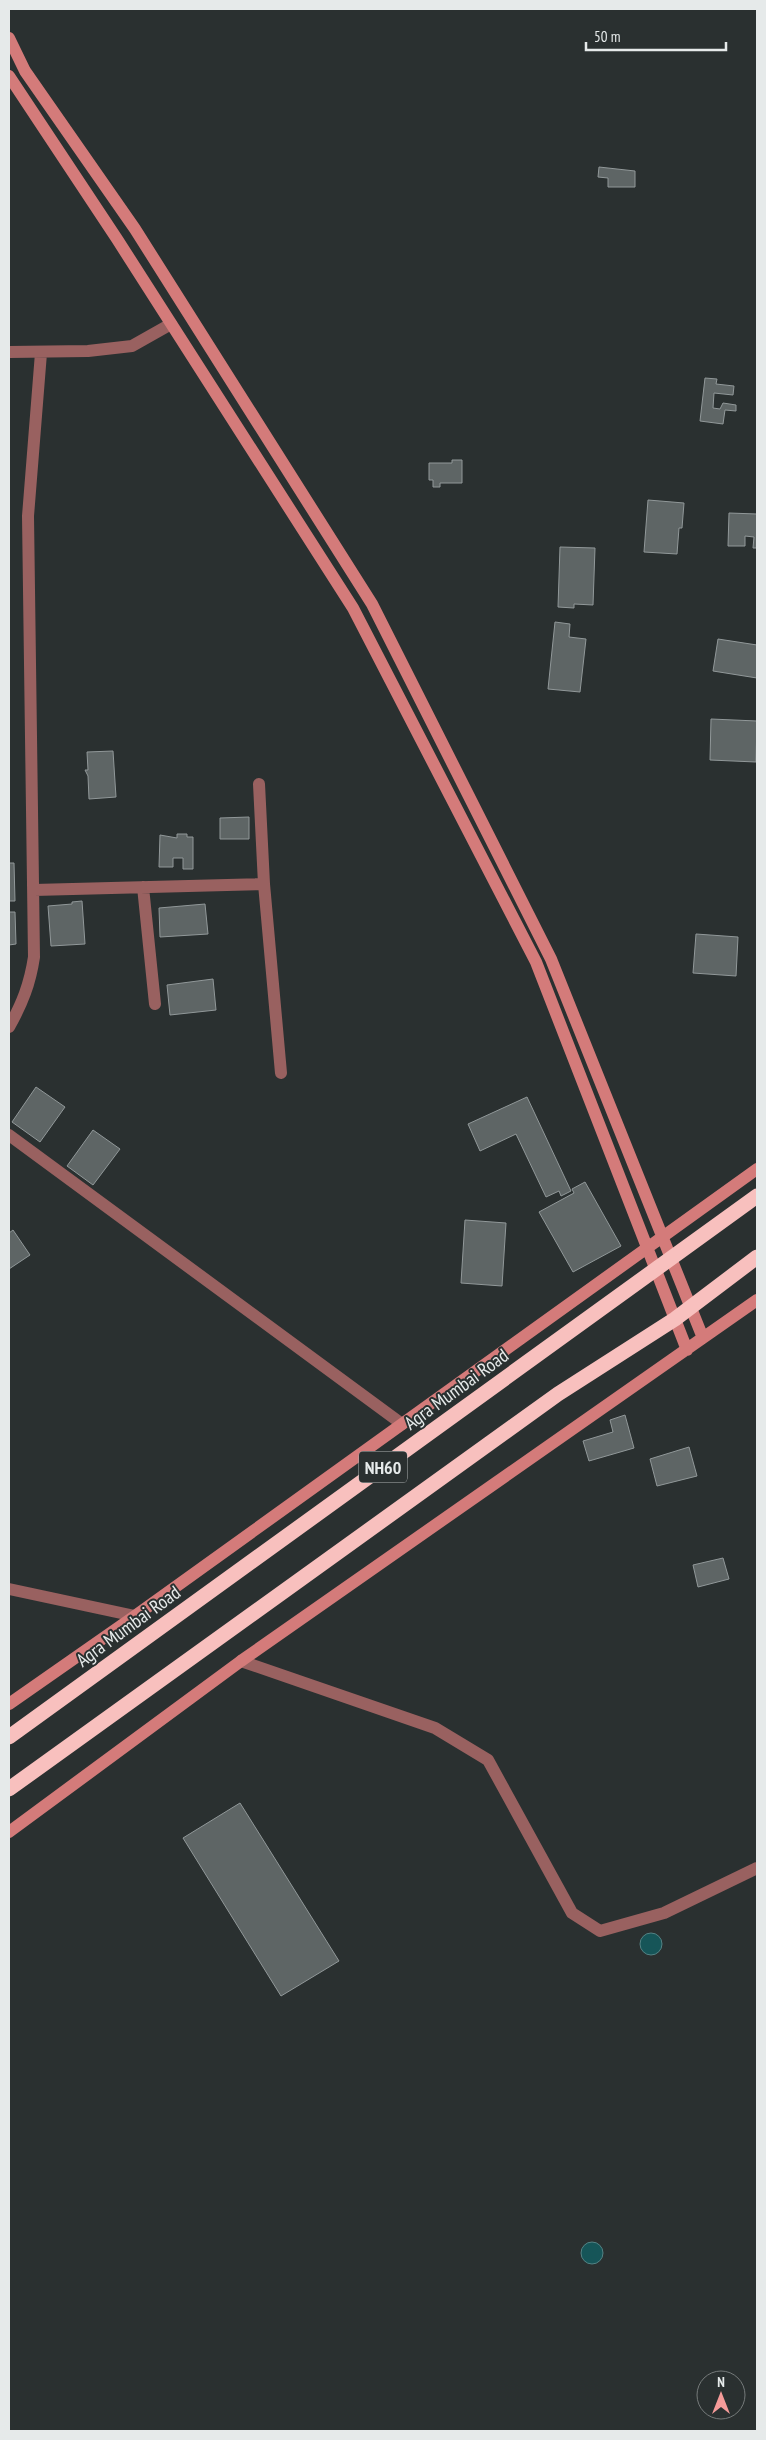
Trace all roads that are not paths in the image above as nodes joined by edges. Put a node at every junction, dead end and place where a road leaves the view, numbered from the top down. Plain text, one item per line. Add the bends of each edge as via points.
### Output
1 (9, 38) edge
2 (9, 76) edge
3 (172, 324) junction
4 (9, 352) edge
5 (41, 353) junction
6 (259, 784) dead end
7 (264, 884) junction
8 (143, 887) junction
9 (34, 890) junction
10 (155, 1004) dead end
11 (9, 1027) edge
12 (282, 1073) dead end
13 (9, 1135) edge
14 (757, 1169) edge
15 (757, 1196) edge
16 (662, 1237) junction
17 (647, 1247) junction
18 (670, 1258) junction
19 (757, 1258) edge
20 (655, 1268) junction
21 (757, 1300) edge
22 (690, 1307) junction
23 (675, 1318) junction
24 (703, 1338) junction
25 (686, 1350) junction
26 (402, 1424) junction
27 (9, 1589) edge
28 (135, 1616) junction
29 (241, 1661) junction
30 (9, 1704) edge
31 (9, 1737) edge
32 (9, 1789) edge
33 (9, 1832) edge
34 (757, 1868) edge

1 - 16 main road via 25,71 135,229 372,604 551,959
2 - 3 main road
3 - 5 street via 132,346
3 - 17 main road via 353,608 532,953
4 - 5 street
5 - 9 street via 28,516
6 - 7 street
7 - 8 street
7 - 12 street
8 - 9 street
8 - 10 street
9 - 11 street via 34,958 30,984
13 - 26 street
14 - 16 main road
15 - 18 highway, Agra Mumbai Road / NH60
16 - 17 main road
16 - 18 main road
17 - 20 main road
17 - 26 main road
18 - 20 highway, Agra Mumbai Road / NH60
18 - 22 main road
19 - 22 highway, NH60
20 - 23 main road
20 - 31 highway, Agra Mumbai Road / NH60
21 - 24 main road
22 - 23 highway, NH60
22 - 24 main road
23 - 25 main road
23 - 32 highway, NH60 via 558,1394
24 - 25 main road
25 - 29 main road
26 - 28 main road
27 - 28 street
28 - 30 main road
29 - 33 main road
29 - 34 street via 435,1728 488,1760 572,1913 600,1931 664,1913

